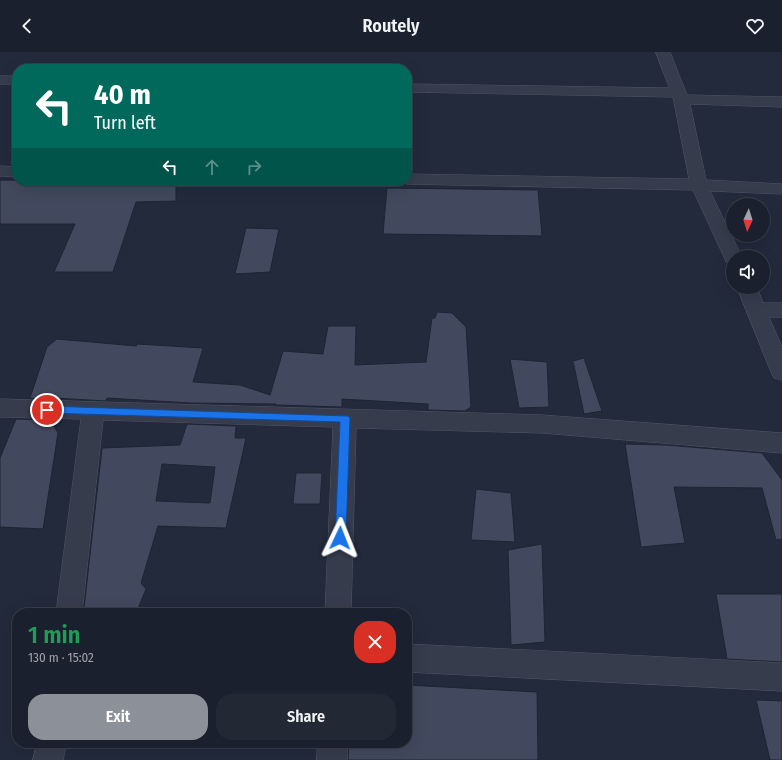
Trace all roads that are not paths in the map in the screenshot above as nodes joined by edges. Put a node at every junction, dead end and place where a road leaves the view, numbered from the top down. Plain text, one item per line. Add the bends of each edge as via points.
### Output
1 (663, 52) edge
2 (0, 80) edge
3 (12, 80) edge
4 (412, 88) edge
5 (680, 96) junction
6 (782, 102) edge
7 (0, 171) edge
8 (12, 172) edge
9 (412, 179) edge
10 (699, 185) junction
11 (782, 189) edge
12 (730, 250) edge
13 (750, 294) edge
14 (757, 310) junction
15 (782, 310) edge
16 (782, 372) edge
17 (0, 408) edge
18 (93, 411) junction
19 (345, 418) junction
20 (782, 443) edge
21 (70, 608) edge
22 (338, 608) edge
23 (412, 658) edge
24 (782, 677) edge
25 (51, 748) edge
26 (333, 748) edge
27 (48, 760) edge
28 (332, 760) edge

1 - 5 street
2 - 3 street
4 - 5 street
5 - 6 street
5 - 10 street
7 - 8 street
9 - 10 street
10 - 11 street
10 - 12 street
13 - 14 street
14 - 15 street
14 - 16 street
17 - 18 street
18 - 19 street
18 - 21 street
19 - 20 street via 542,424
19 - 22 street
23 - 24 street
25 - 27 street
26 - 28 street

